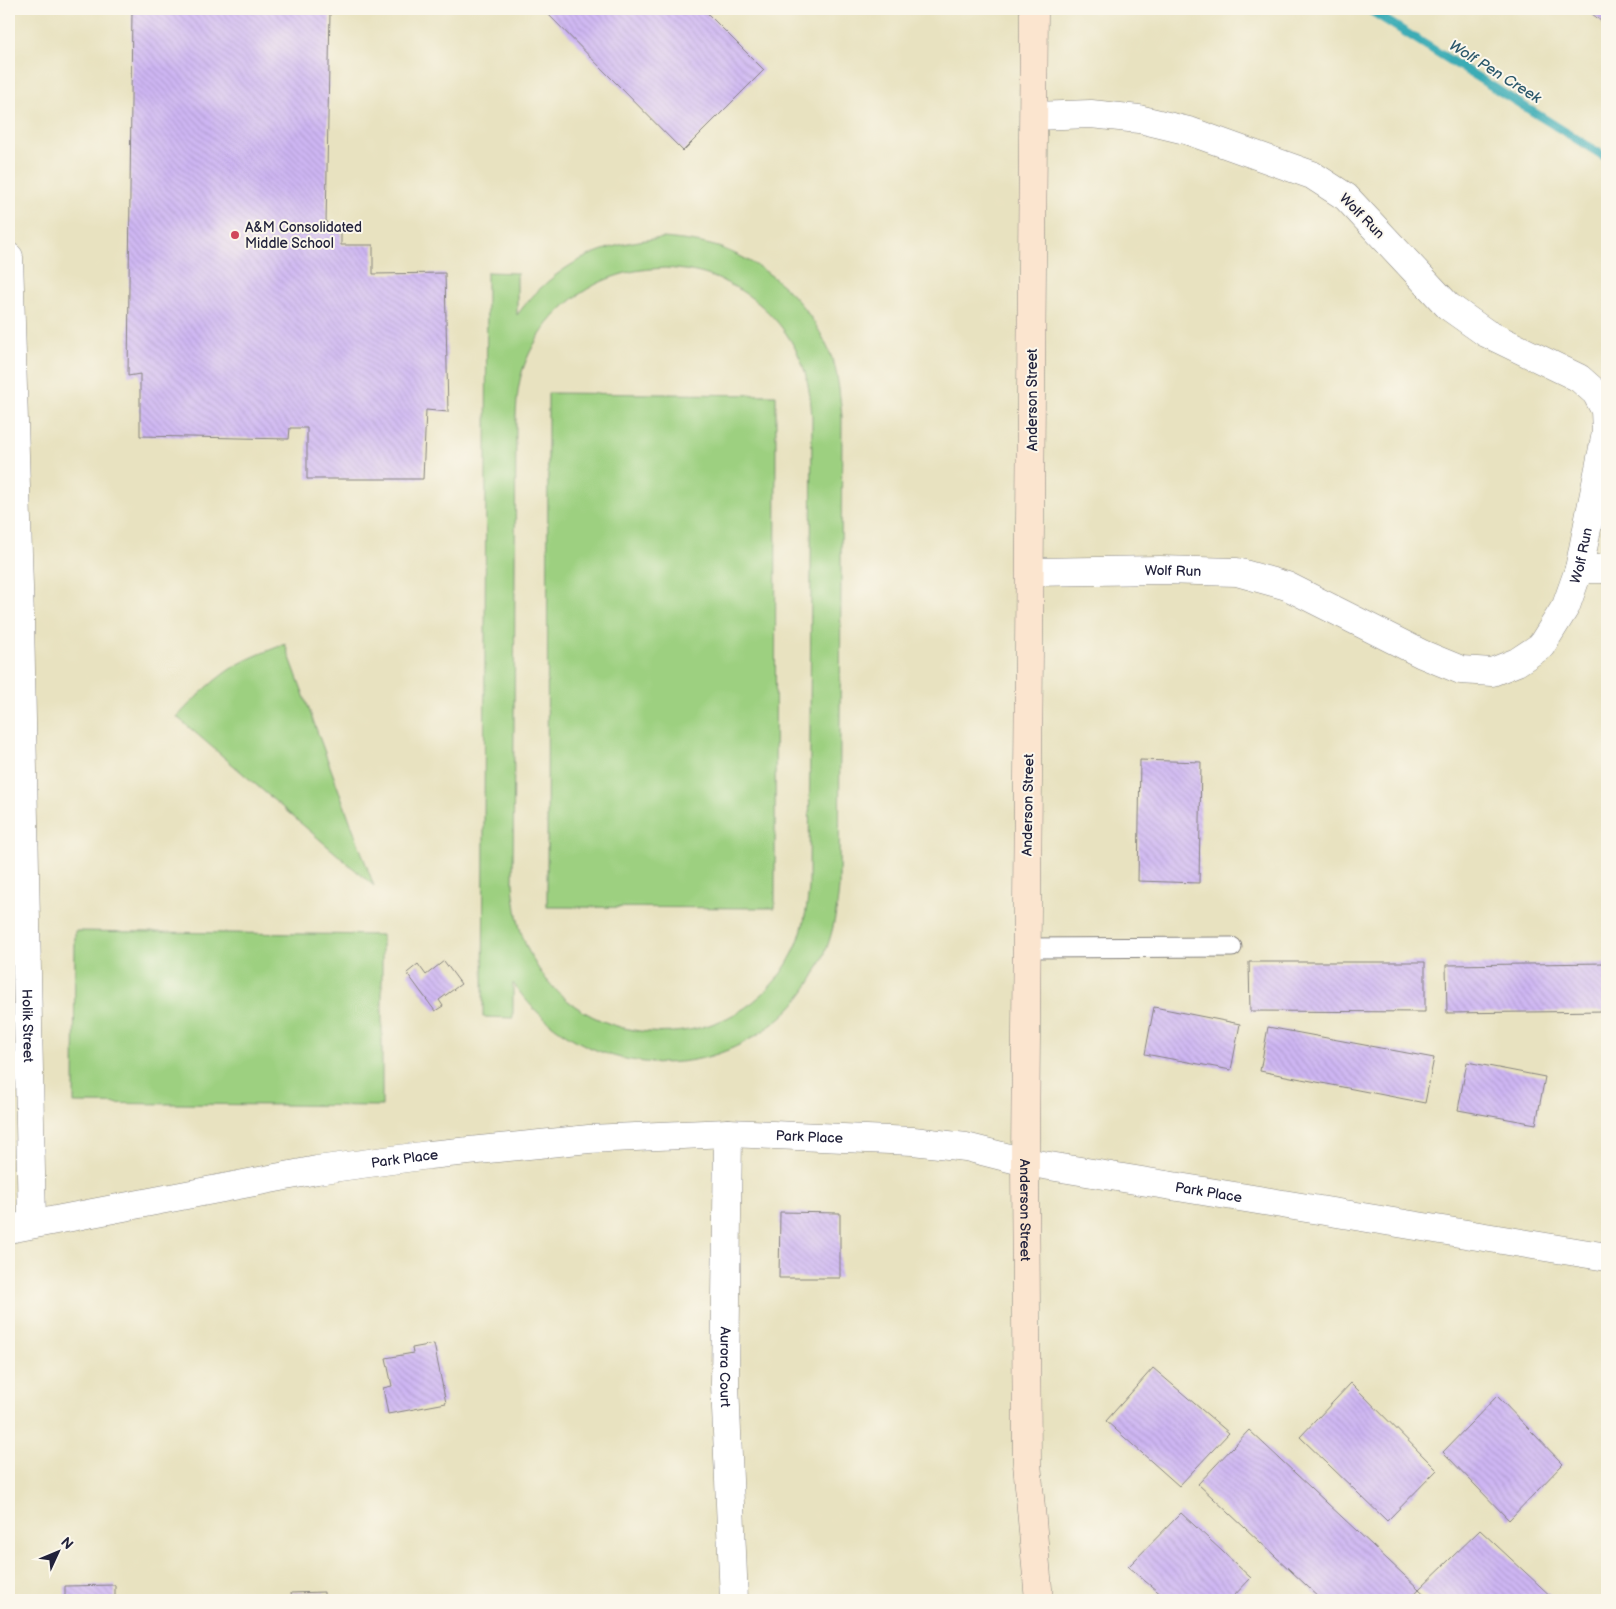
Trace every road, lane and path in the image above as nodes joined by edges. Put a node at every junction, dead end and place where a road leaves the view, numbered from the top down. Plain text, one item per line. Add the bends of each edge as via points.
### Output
1 (1034, 9) edge
2 (1034, 116) junction
3 (9, 257) edge
4 (1579, 569) junction
5 (1607, 569) edge
6 (1031, 572) junction
7 (14, 620) edge
8 (1027, 948) junction
9 (1232, 948) dead end
10 (728, 1133) junction
11 (1025, 1162) junction
12 (21, 1226) edge
13 (1607, 1257) edge
14 (734, 1600) edge
15 (1039, 1600) edge

1 - 2 street, Anderson Street
2 - 4 street, Wolf Run via 1091,114 1138,120 1189,131 1312,175 1346,197 1448,306 1486,333 1579,378 1596,393 1605,410 1606,433
2 - 6 street, Anderson Street
3 - 7 street, Holik Street
4 - 5 street
4 - 6 street, Wolf Run via 1566,606 1541,646 1517,662 1492,672 1461,670 1422,654 1287,586 1237,572
6 - 8 street, Anderson Street
7 - 12 street, Holik Street
8 - 9 lane
8 - 11 street, Anderson Street
10 - 11 street, Park Place via 913,1140 966,1147
10 - 12 street, Park Place via 590,1139 429,1155 316,1170
10 - 14 street, Aurora Court via 725,1384
11 - 13 street, Park Place
11 - 15 street, Anderson Street via 1027,1463

